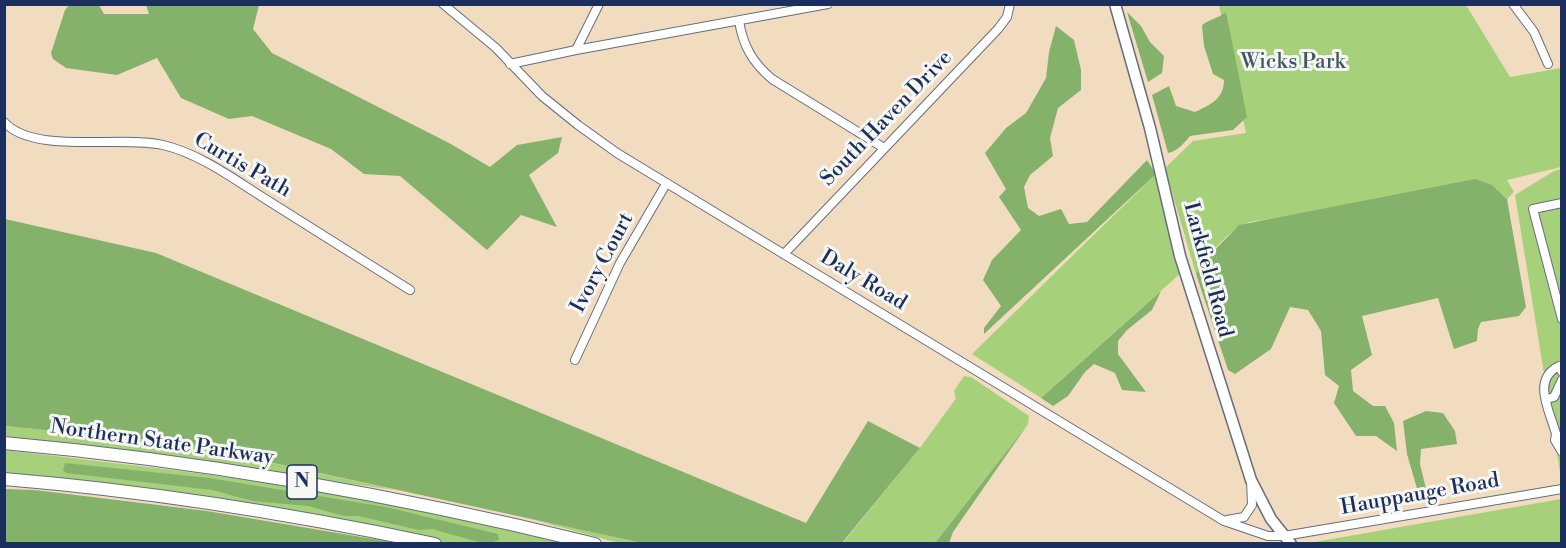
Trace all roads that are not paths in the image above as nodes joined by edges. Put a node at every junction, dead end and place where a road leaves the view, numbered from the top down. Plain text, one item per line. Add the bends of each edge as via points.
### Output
1 (443, 4) edge
2 (599, 4) edge
3 (828, 4) edge
4 (1010, 4) edge
5 (1115, 4) edge
6 (1513, 4) edge
7 (739, 21) junction
8 (576, 50) junction
9 (510, 64) junction
10 (1548, 64) dead end
11 (4, 122) edge
12 (884, 148) junction
13 (666, 184) junction
14 (1562, 203) edge
15 (784, 254) junction
16 (1557, 286) edge
17 (410, 290) dead end
18 (1562, 319) edge
19 (575, 360) dead end
20 (1560, 367) edge
21 (1562, 381) edge
22 (1547, 399) junction
23 (1559, 436) edge
24 (4, 443) edge
25 (1562, 452) edge
26 (4, 479) edge
27 (1251, 480) junction
28 (1562, 489) edge
29 (1224, 521) junction
30 (1288, 540) edge
31 (435, 543) edge
32 (596, 543) edge

1 - 9 street, Daly Road
2 - 8 street
3 - 7 street
4 - 12 street, South Haven Drive via 998,29
5 - 27 main road, Larkfield Road via 1180,256
6 - 10 street via 1534,32
7 - 8 street
7 - 12 street via 742,38 758,68
8 - 9 street
9 - 13 street, Daly Road via 578,125
11 - 17 street, Curtis Path via 25,137 44,141 142,142 183,152 224,173
12 - 15 street, South Haven Drive
13 - 15 street, Daly Road
13 - 19 street, Ivory Court via 620,263
14 - 16 street via 1533,209
15 - 29 street, Daly Road
16 - 18 street
20 - 22 street via 1550,370 1543,383
21 - 22 street via 1554,397
22 - 23 street
23 - 25 street via 1555,440
24 - 32 highway, Northern State Parkway / N via 183,464 323,486
26 - 31 highway, N via 199,501
27 - 29 street via 1252,505 1244,517
27 - 30 main road, Larkfield Road via 1269,515
28 - 30 street, Hauppauge Road
29 - 30 street, Daly Road

